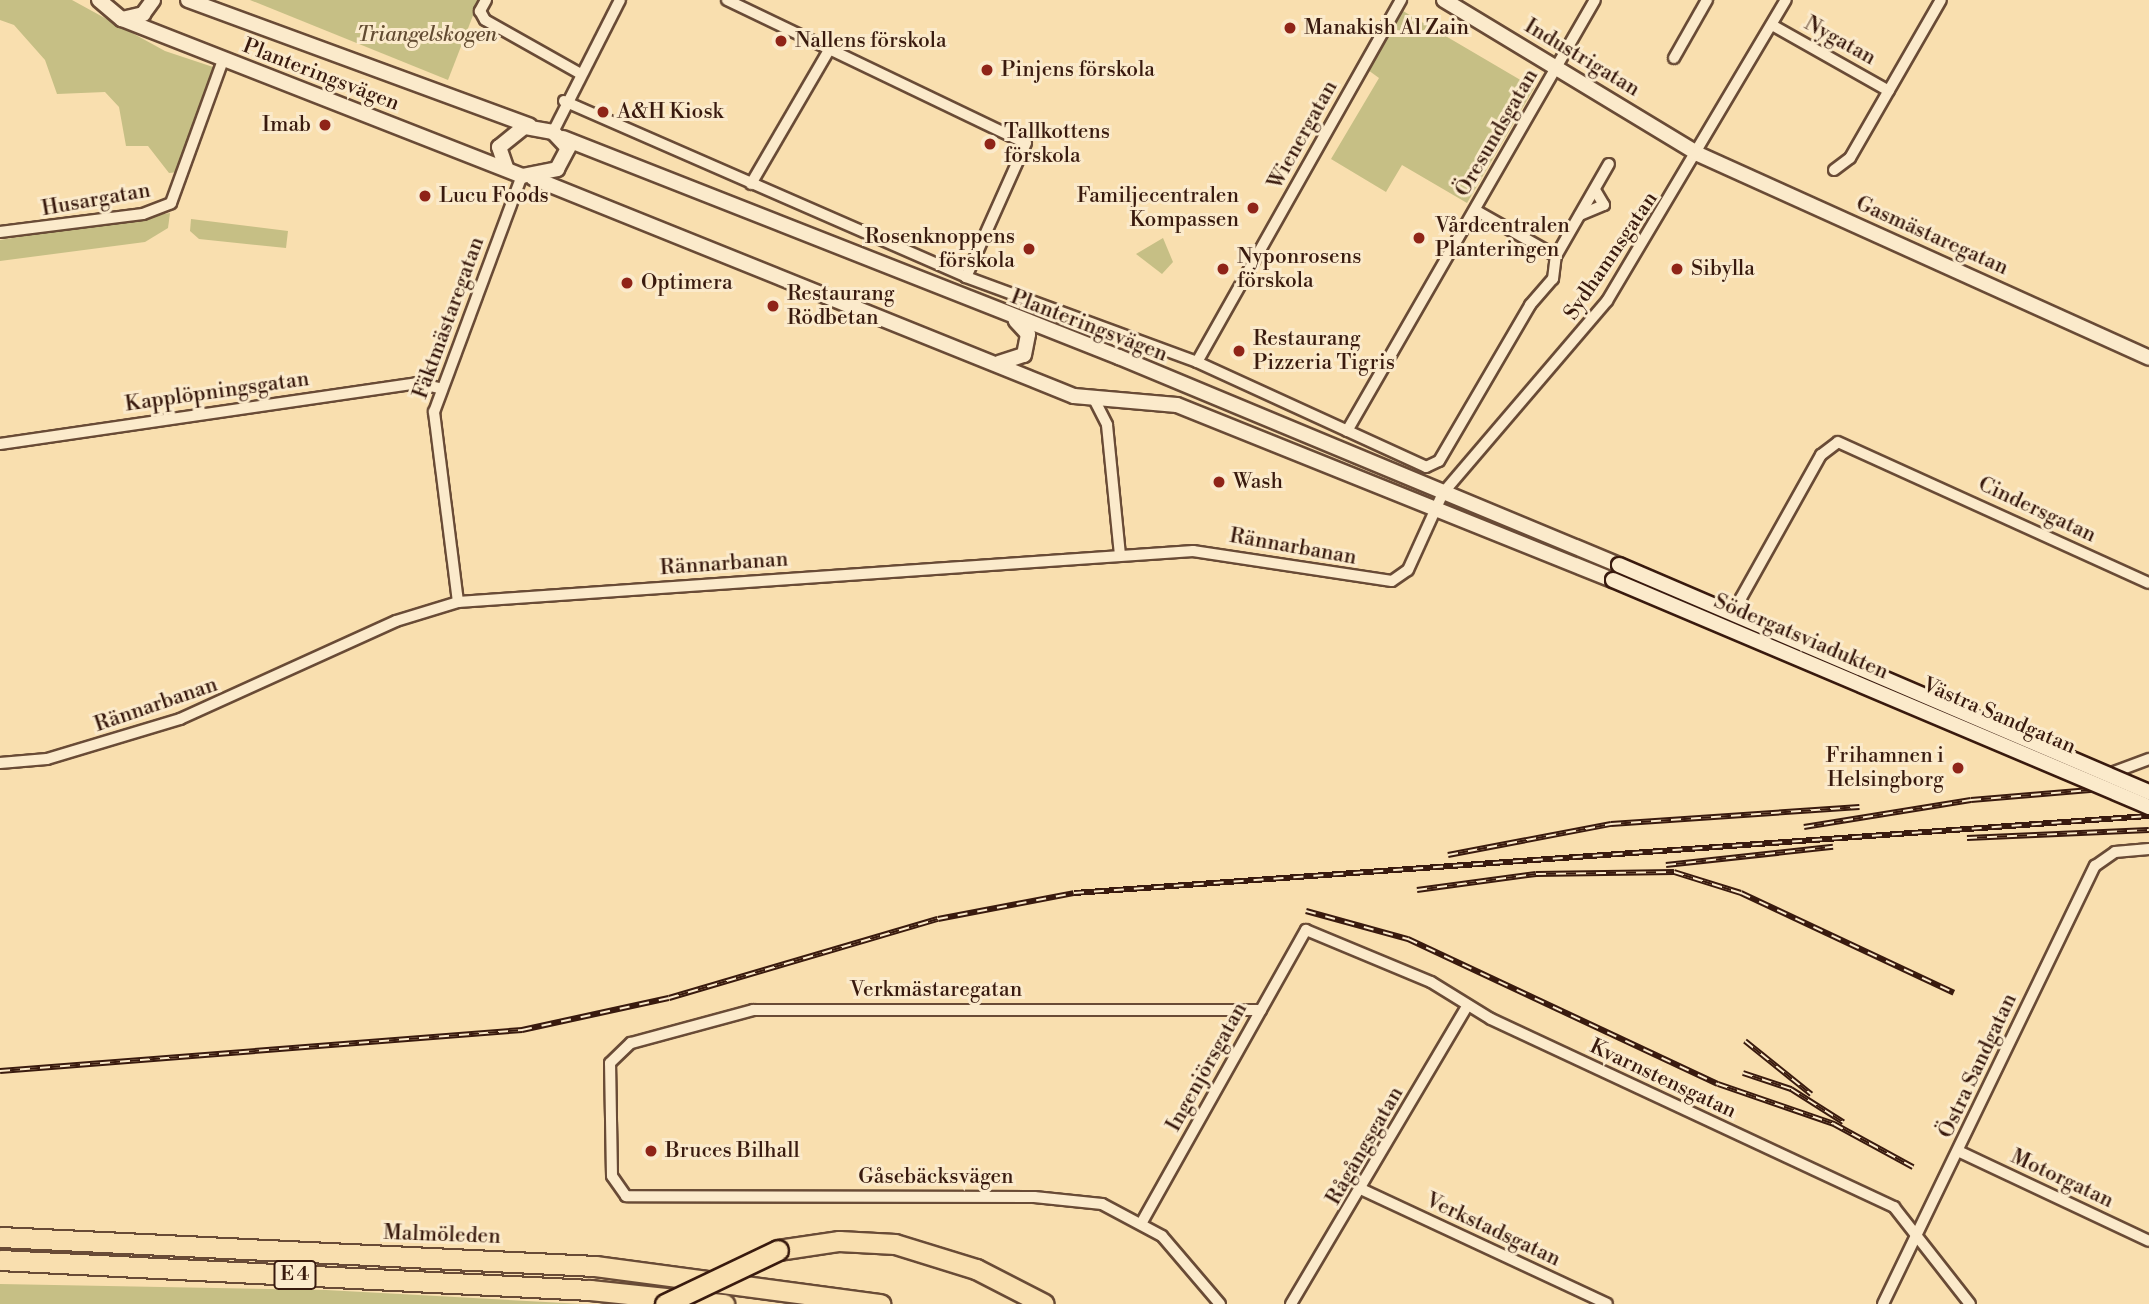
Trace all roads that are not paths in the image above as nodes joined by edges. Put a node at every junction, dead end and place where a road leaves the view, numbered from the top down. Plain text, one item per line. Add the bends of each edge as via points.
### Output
1 (153, 0) edge
2 (188, 0) edge
3 (486, 0) edge
4 (620, 0) edge
5 (727, 0) edge
6 (1401, 0) edge
7 (1444, 0) edge
8 (1595, 0) edge
9 (1707, 0) edge
10 (1786, 0) edge
11 (1941, 0) edge
12 (98, 1) edge
13 (122, 19) junction
14 (1772, 25) junction
15 (829, 50) junction
16 (1674, 58) dead end
17 (223, 60) junction
18 (1556, 68) junction
19 (579, 73) junction
20 (1889, 91) junction
21 (564, 101) junction
22 (530, 126) junction
23 (558, 135) junction
24 (1698, 154) junction
25 (1609, 164) dead end
26 (506, 167) junction
27 (1834, 170) dead end
28 (528, 177) junction
29 (751, 184) junction
30 (1595, 190) junction
31 (1475, 210) junction
32 (1580, 215) junction
33 (0, 232) edge
34 (1556, 256) junction
35 (966, 276) junction
36 (1004, 315) junction
37 (2149, 358) edge
38 (994, 362) junction
39 (1197, 362) junction
40 (439, 388) junction
41 (1094, 399) junction
42 (1347, 431) junction
43 (0, 444) edge
44 (1443, 493) junction
45 (1435, 510) junction
46 (1120, 555) junction
47 (2149, 583) edge
48 (458, 602) junction
49 (1758, 636) joint
50 (2149, 759) edge
51 (0, 763) edge
52 (2149, 792) edge
53 (2149, 807) edge
54 (2149, 849) edge
55 (1306, 930) joint
56 (1468, 1005) junction
57 (1261, 1010) junction
58 (1958, 1151) junction
59 (615, 1187) joint
60 (1363, 1190) junction
61 (1142, 1222) junction
62 (0, 1237) edge
63 (1916, 1237) junction
64 (2149, 1241) edge
65 (0, 1260) edge
66 (665, 1304) edge
67 (724, 1304) edge
68 (880, 1304) edge
69 (1044, 1304) edge
70 (1220, 1304) edge
71 (1291, 1304) edge
72 (1607, 1304) edge
73 (1883, 1304) edge
74 (1969, 1304) edge

1 - 13 main road via 143,14
2 - 22 main road, Planteringsvägen
3 - 19 street via 481,16
4 - 19 street
5 - 15 street
6 - 39 street, Wienergatan
7 - 18 main road, Industrigatan
8 - 18 street, Öresundsgatan
9 - 16 street
10 - 14 street, Sydhamnsgatan
11 - 20 street, Nygatan
12 - 13 main road, Planteringsvägen
13 - 17 main road, Planteringsvägen
14 - 20 street, Nygatan
14 - 24 street, Sydhamnsgatan
15 - 29 street
15 - 35 street via 1026,143
17 - 26 main road, Planteringsvägen
17 - 33 street, Husargatan via 171,203 133,216
18 - 24 main road, Industrigatan
18 - 31 street, Öresundsgatan
19 - 21 street
20 - 27 street, Nygatan via 1850,159
21 - 23 street
21 - 29 street, Planteringsvägen
22 - 23 main road, Planteringsvägen
22 - 26 main road via 499,147
23 - 28 main road via 566,158
23 - 36 main road, Planteringsvägen
24 - 37 main road, Gasmästaregatan
24 - 44 street, Sydhamnsgatan via 1607,301
25 - 30 street
26 - 28 main road, Planteringsvägen
28 - 38 main road
28 - 40 street, Fäktmästaregatan
29 - 35 street, Planteringsvägen
30 - 32 street
30 - 32 street via 1605,205
31 - 34 street
31 - 42 street, Öresundsgatan
32 - 34 street
34 - 42 street, Planteringsvägen via 1553,279 1432,467
35 - 39 street, Planteringsvägen
36 - 38 main road via 1029,337 1017,362
36 - 44 main road, Planteringsvägen
38 - 41 main road
39 - 42 street, Planteringsvägen
40 - 43 street, Kapplöpningsgatan via 416,383
40 - 48 street, Fäktmästaregatan via 434,412
41 - 45 main road via 1177,405
41 - 46 street via 1107,425
44 - 45 street, Sydhamnsgatan
44 - 52 main road, Södergatsviadukten, bridge
45 - 46 street, Rännarbanan via 1408,570 1392,581 1221,553
45 - 53 main road, Södergatsviadukten, bridge
46 - 48 street, Rännarbanan
47 - 49 street, Cindersgatan via 1845,442 1825,451 1738,604 1740,619
48 - 51 street, Rännarbanan via 396,621 180,719 47,759
49 - 50 street, Västra Sandgatan via 2095,777
54 - 58 street, Östra Sandgatan via 2115,852 2089,876
55 - 56 street, Kvarnstensgatan
55 - 57 street, Ingenjörsgatan
56 - 60 street, Rågångsgatan
56 - 63 street, Kvarnstensgatan via 1894,1207
57 - 59 street, Verkmästaregatan via 753,1010 631,1043 610,1063
57 - 61 street, Ingenjörsgatan
58 - 63 street, Östra Sandgatan
58 - 64 street, Motorgatan
59 - 61 street, Gåsebäcksvägen via 626,1196 1034,1197 1102,1204
60 - 71 street, Rågångsgatan
60 - 72 street, Verkstadsgatan
61 - 70 street, Gåsebäcksvägen via 1163,1236
62 - 68 highway, Malmöleden / E 4 via 595,1266
63 - 73 street, Östra Sandgatan
63 - 74 street, Kvarnstensgatan
65 - 67 highway, E 4 via 590,1290
66 - 69 highway, bridge via 778,1250 839,1241 895,1244 976,1269

